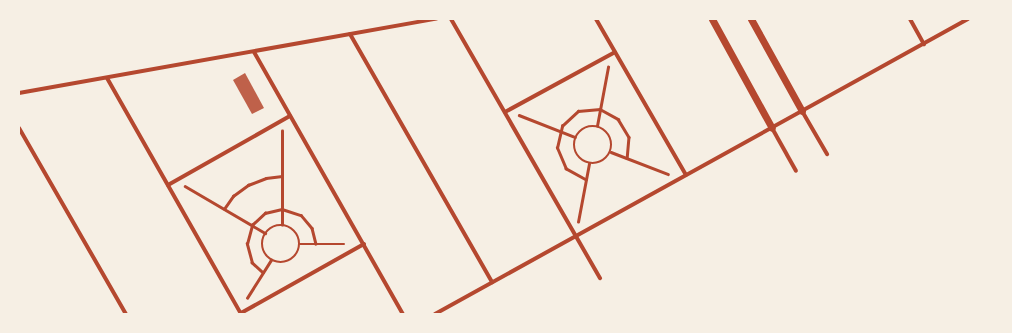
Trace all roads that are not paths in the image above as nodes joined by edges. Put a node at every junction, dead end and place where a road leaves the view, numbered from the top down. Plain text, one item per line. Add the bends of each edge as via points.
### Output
1 (436, 19) edge
2 (451, 19) edge
3 (596, 19) edge
4 (712, 19) edge
5 (751, 19) edge
6 (910, 19) edge
7 (968, 19) edge
8 (350, 34) junction
9 (924, 44) junction
10 (254, 52) junction
11 (615, 52) junction
12 (107, 78) junction
13 (19, 93) edge
14 (506, 111) junction
15 (802, 111) junction
16 (290, 116) junction
17 (19, 128) edge
18 (772, 128) junction
19 (826, 154) dead end
20 (796, 171) dead end
21 (686, 175) junction
22 (168, 185) junction
23 (576, 236) junction
24 (364, 244) junction
25 (600, 278) dead end
26 (492, 282) junction
27 (240, 312) edge
28 (126, 314) edge
29 (404, 314) edge
30 (435, 314) edge

1 - 8 street
2 - 14 street
3 - 11 street
4 - 18 street
5 - 15 street
6 - 9 street
7 - 9 street
8 - 10 street
8 - 26 street
9 - 15 street
10 - 12 street
10 - 16 street
11 - 14 street
11 - 21 street
12 - 13 street
12 - 22 street
14 - 23 street
15 - 18 street
15 - 19 street
16 - 22 street
16 - 24 street
17 - 28 street
18 - 20 street
18 - 21 street
21 - 23 street
22 - 27 street
23 - 25 street
23 - 26 street
24 - 27 street
24 - 29 street
26 - 30 street

